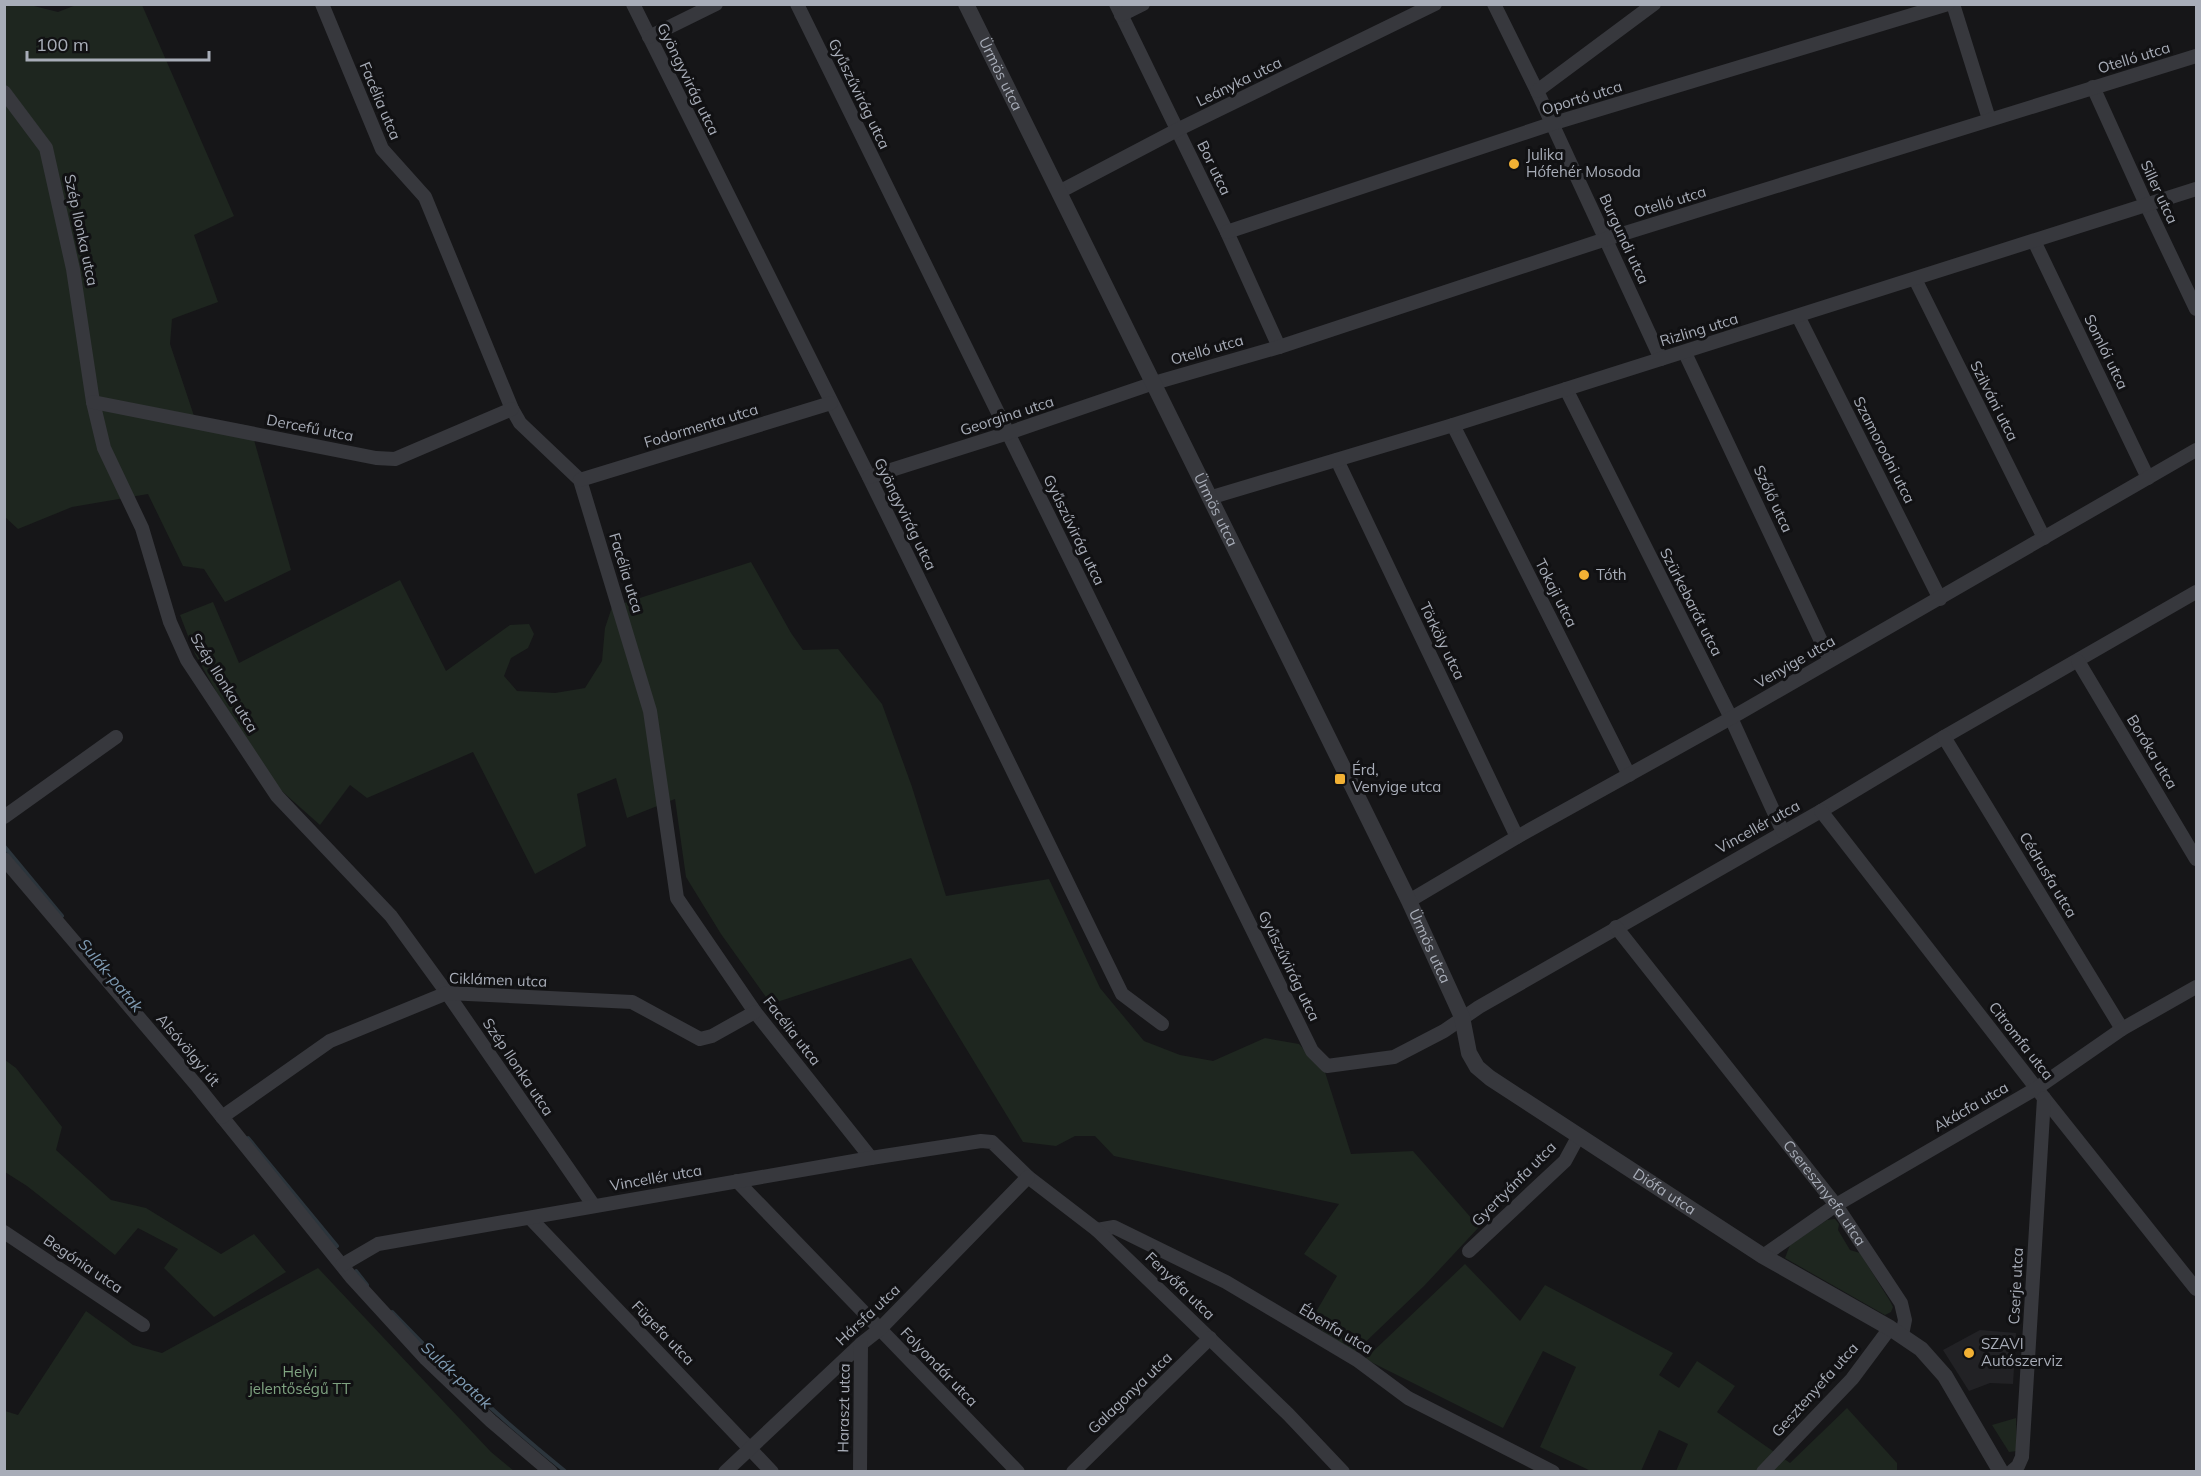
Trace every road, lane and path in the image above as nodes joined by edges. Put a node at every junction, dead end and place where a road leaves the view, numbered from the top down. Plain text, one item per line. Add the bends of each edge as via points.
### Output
1 (322, 4) edge
2 (633, 4) edge
3 (716, 4) edge
4 (797, 4) edge
5 (966, 4) edge
6 (1143, 4) edge
7 (1435, 4) edge
8 (1494, 4) edge
9 (1654, 4) edge
10 (1951, 4) edge
11 (1119, 10) edge
12 (649, 37) junction
13 (2196, 56) edge
14 (2093, 87) junction
15 (1537, 91) junction
16 (4, 92) edge
17 (1989, 119) junction
18 (1551, 124) junction
19 (1177, 130) junction
20 (2196, 189) edge
21 (1059, 192) junction
22 (2146, 204) junction
23 (1227, 232) junction
24 (1606, 239) junction
25 (2034, 241) junction
26 (1915, 279) junction
27 (2196, 309) edge
28 (1798, 316) junction
29 (1279, 347) junction
30 (1685, 352) junction
31 (1661, 359) junction
32 (1154, 383) junction
33 (1566, 388) junction
34 (93, 402) junction
35 (831, 403) junction
36 (512, 409) junction
37 (1453, 425) junction
38 (1008, 433) junction
39 (2196, 450) edge
40 (1336, 460) junction
41 (869, 477) junction
42 (2148, 478) junction
43 (580, 480) junction
44 (1209, 498) junction
45 (2044, 538) junction
46 (2196, 592) edge
47 (1940, 599) junction
48 (1830, 660) junction
49 (2078, 661) junction
50 (1731, 718) junction
51 (116, 737) dead end
52 (1944, 737) junction
53 (1629, 775) junction
54 (1821, 811) junction
55 (4, 817) edge
56 (1783, 832) junction
57 (1517, 837) junction
58 (4, 859) edge
59 (2196, 859) edge
60 (1409, 901) junction
61 (1616, 927) junction
62 (2196, 987) edge
63 (447, 993) junction
64 (755, 1012) junction
65 (1462, 1017) junction
66 (1162, 1024) dead end
67 (2122, 1029) junction
68 (1327, 1066) joint
69 (2040, 1093) junction
70 (222, 1117) junction
71 (1578, 1137) junction
72 (981, 1141) joint
73 (871, 1158) junction
74 (1028, 1177) junction
75 (737, 1181) junction
76 (1836, 1205) junction
77 (594, 1206) junction
78 (530, 1218) junction
79 (1097, 1230) junction
80 (4, 1232) edge
81 (1469, 1251) dead end
82 (1763, 1256) junction
83 (342, 1265) junction
84 (2196, 1289) edge
85 (143, 1325) dead end
86 (880, 1329) junction
87 (1896, 1331) junction
88 (1210, 1338) junction
89 (861, 1344) junction
90 (749, 1448) junction
91 (551, 1472) edge
92 (725, 1472) edge
93 (772, 1472) edge
94 (860, 1472) edge
95 (1018, 1472) edge
96 (1073, 1472) edge
97 (1343, 1472) edge
98 (1553, 1472) edge
99 (1763, 1472) edge
100 (2001, 1472) edge
101 (2010, 1472) edge

1 - 36 street, Facélia utca via 382,149 425,197
2 - 12 street, Gyöngyvirág utca
3 - 12 street
4 - 38 street, Gyűszűvirág utca
5 - 21 street, Ürmös utca
6 - 11 street
7 - 19 street, Leányka utca
8 - 15 street, Burgundi utca
9 - 15 street
10 - 17 street
10 - 18 street, Oportó utca
11 - 19 street, Bor utca
12 - 35 street, Gyöngyvirág utca
13 - 14 street, Otelló utca
14 - 17 street, Otelló utca
14 - 22 street, Siller utca
15 - 18 street, Burgundi utca
16 - 34 street, Szép Ilonka utca via 46,148 74,269
17 - 24 street, Otelló utca
18 - 23 street, Oportó utca
18 - 24 street, Burgundi utca
19 - 21 street, Leányka utca
19 - 23 street, Bor utca
20 - 22 street, Rizling utca
21 - 32 street, Ürmös utca
22 - 25 street, Rizling utca
22 - 27 street, Siller utca
23 - 29 street, Bor utca
24 - 29 street, Otelló utca
24 - 31 street, Burgundi utca
25 - 26 street, Rizling utca
25 - 42 street, Somlói utca
26 - 28 street, Rizling utca
26 - 45 street, Szilváni utca
28 - 30 street, Rizling utca
28 - 47 street, Szamorodni utca
29 - 32 street, Otelló utca
30 - 31 street, Rizling utca
30 - 48 street, Szőlő utca
31 - 33 street, Rizling utca
32 - 38 street, Georgina utca
32 - 44 street, Ürmös utca
33 - 37 street, Rizling utca
33 - 50 street, Szürkebarát utca
34 - 36 street, Dercefű utca via 376,459 395,459
34 - 63 street, Szép Ilonka utca via 104,448 142,528 170,622 187,660 272,790 391,916
35 - 41 street, Gyöngyvirág utca
35 - 43 street, Fodormenta utca
36 - 43 street, Facélia utca via 520,423
37 - 40 street, Rizling utca
37 - 53 street, Tokaji utca
38 - 41 street, Georgina utca
38 - 68 street, Gyűszűvirág utca via 1312,1051
39 - 42 street, Venyige utca
40 - 44 street, Rizling utca
40 - 57 street, Törköly utca
41 - 66 street, Gyöngyvirág utca via 1122,994
42 - 45 street, Venyige utca
43 - 64 street, Facélia utca via 650,711 677,898
44 - 60 street, Ürmös utca
45 - 47 street, Venyige utca
46 - 49 street, Vincellér utca
47 - 48 street, Venyige utca
48 - 50 street, Venyige utca
49 - 52 street, Vincellér utca
49 - 59 street, Boróka utca
50 - 53 street, Venyige utca
50 - 56 street, Szürkebarát utca
51 - 55 street
52 - 54 street, Vincellér utca
52 - 67 street, Cédrusfa utca
53 - 57 street, Venyige utca
54 - 56 street, Vincellér utca
54 - 69 street, Citromfa utca
56 - 61 street, Vincellér utca
57 - 60 street, Venyige utca
58 - 70 street, Alsóvölgyi út
60 - 65 street, Ürmös utca
61 - 65 street, Vincellér utca
61 - 76 street, Cseresznyefa utca
62 - 67 street, Akácfa utca
63 - 64 street, Ciklámen utca via 632,1002 700,1039
63 - 70 street, Ciklámen utca via 330,1041
63 - 77 street, Szép Ilonka utca
64 - 73 street, Facélia utca
65 - 68 street, Vincellér utca via 1394,1057
65 - 71 street, Diófa utca via 1469,1053 1477,1067
67 - 69 street, Akácfa utca
69 - 76 street, Akácfa utca
69 - 84 street, Citromfa utca
69 - 101 street, Cserje utca via 2022,1457
70 - 83 street, Alsóvölgyi út
71 - 81 street, Gyertyánfa utca via 1565,1161
71 - 82 street, Diófa utca
72 - 73 street, Vincellér utca
72 - 74 street, Fenyőfa utca via 992,1142
73 - 75 street, Vincellér utca
74 - 79 street, Fenyőfa utca
74 - 86 street, Hársfa utca
75 - 77 street, Vincellér utca
75 - 86 street, Folyondár utca
76 - 82 street, Akácfa utca
76 - 87 street, Cseresznyefa utca via 1900,1303 1905,1320
77 - 78 street, Vincellér utca
78 - 83 street, Vincellér utca via 378,1244
78 - 90 street, Fügefa utca
79 - 88 street, Fenyőfa utca
79 - 98 street, Ébenfa utca via 1114,1227 1226,1282 1357,1360 1408,1398
80 - 85 street, Begónia utca
82 - 87 street, Diófa utca
83 - 91 street, Alsóvölgyi út via 426,1359
86 - 89 street, Hársfa utca
86 - 95 street, Folyondár utca
87 - 99 street, Gesztenyefa utca
87 - 100 street via 1921,1349 1945,1376
88 - 96 street, Galagonya utca
88 - 97 street, Fenyőfa utca
89 - 90 street, Hársfa utca
89 - 94 street, Haraszt utca
90 - 92 street, Hársfa utca
90 - 93 street, Fügefa utca

